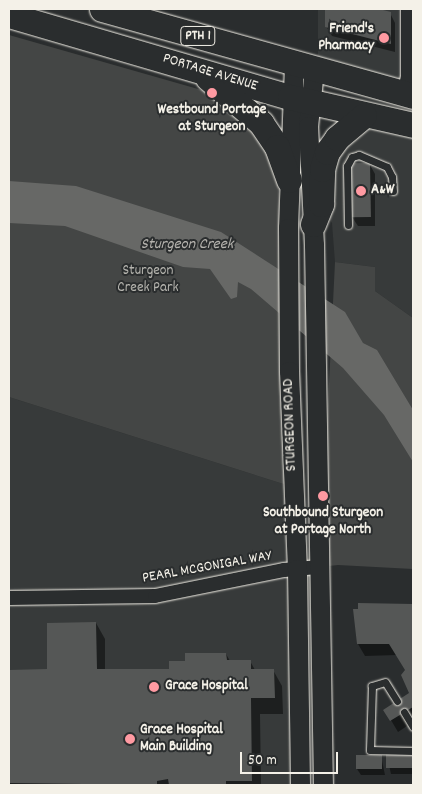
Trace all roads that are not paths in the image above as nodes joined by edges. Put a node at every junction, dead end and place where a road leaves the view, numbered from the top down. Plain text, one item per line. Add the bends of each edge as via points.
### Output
1 (102, 9) edge
2 (408, 9) edge
3 (17, 14) edge
4 (304, 67) junction
5 (194, 68) junction
6 (408, 95) edge
7 (300, 100) junction
8 (364, 115) junction
9 (413, 125) edge
10 (289, 180) junction
11 (393, 191) dead end
12 (348, 225) dead end
13 (314, 234) junction
14 (320, 567) junction
15 (297, 569) junction
16 (9, 598) edge
17 (397, 701) dead end
18 (404, 712) dead end
19 (413, 727) edge
20 (413, 751) edge
21 (300, 785) edge
22 (323, 785) edge

1 - 4 highway, PORTAGE AVENUE / PTH 1
2 - 6 street
3 - 5 highway, PORTAGE AVENUE / PTH 1
4 - 6 highway, PORTAGE AVENUE / PTH 1
4 - 7 main road, STURGEON ROAD
5 - 7 highway, PORTAGE AVENUE / PTH 1
5 - 10 highway via 261,123 277,147
7 - 8 highway, PORTAGE AVENUE / PTH 1
7 - 10 main road, STURGEON ROAD
7 - 13 main road, STURGEON ROAD
8 - 9 highway, PORTAGE AVENUE / PTH 1
8 - 13 highway via 336,138 327,152
10 - 15 main road, STURGEON ROAD via 288,371
11 - 12 lane via 387,167 360,155 352,157 347,166
13 - 14 main road, STURGEON ROAD
14 - 15 street, PEARL MCGONIGAL WAY
14 - 22 main road, STURGEON ROAD
15 - 16 street, PEARL MCGONIGAL WAY via 155,596
15 - 21 main road, STURGEON ROAD
17 - 20 lane via 385,682 372,686 370,750
18 - 19 lane

